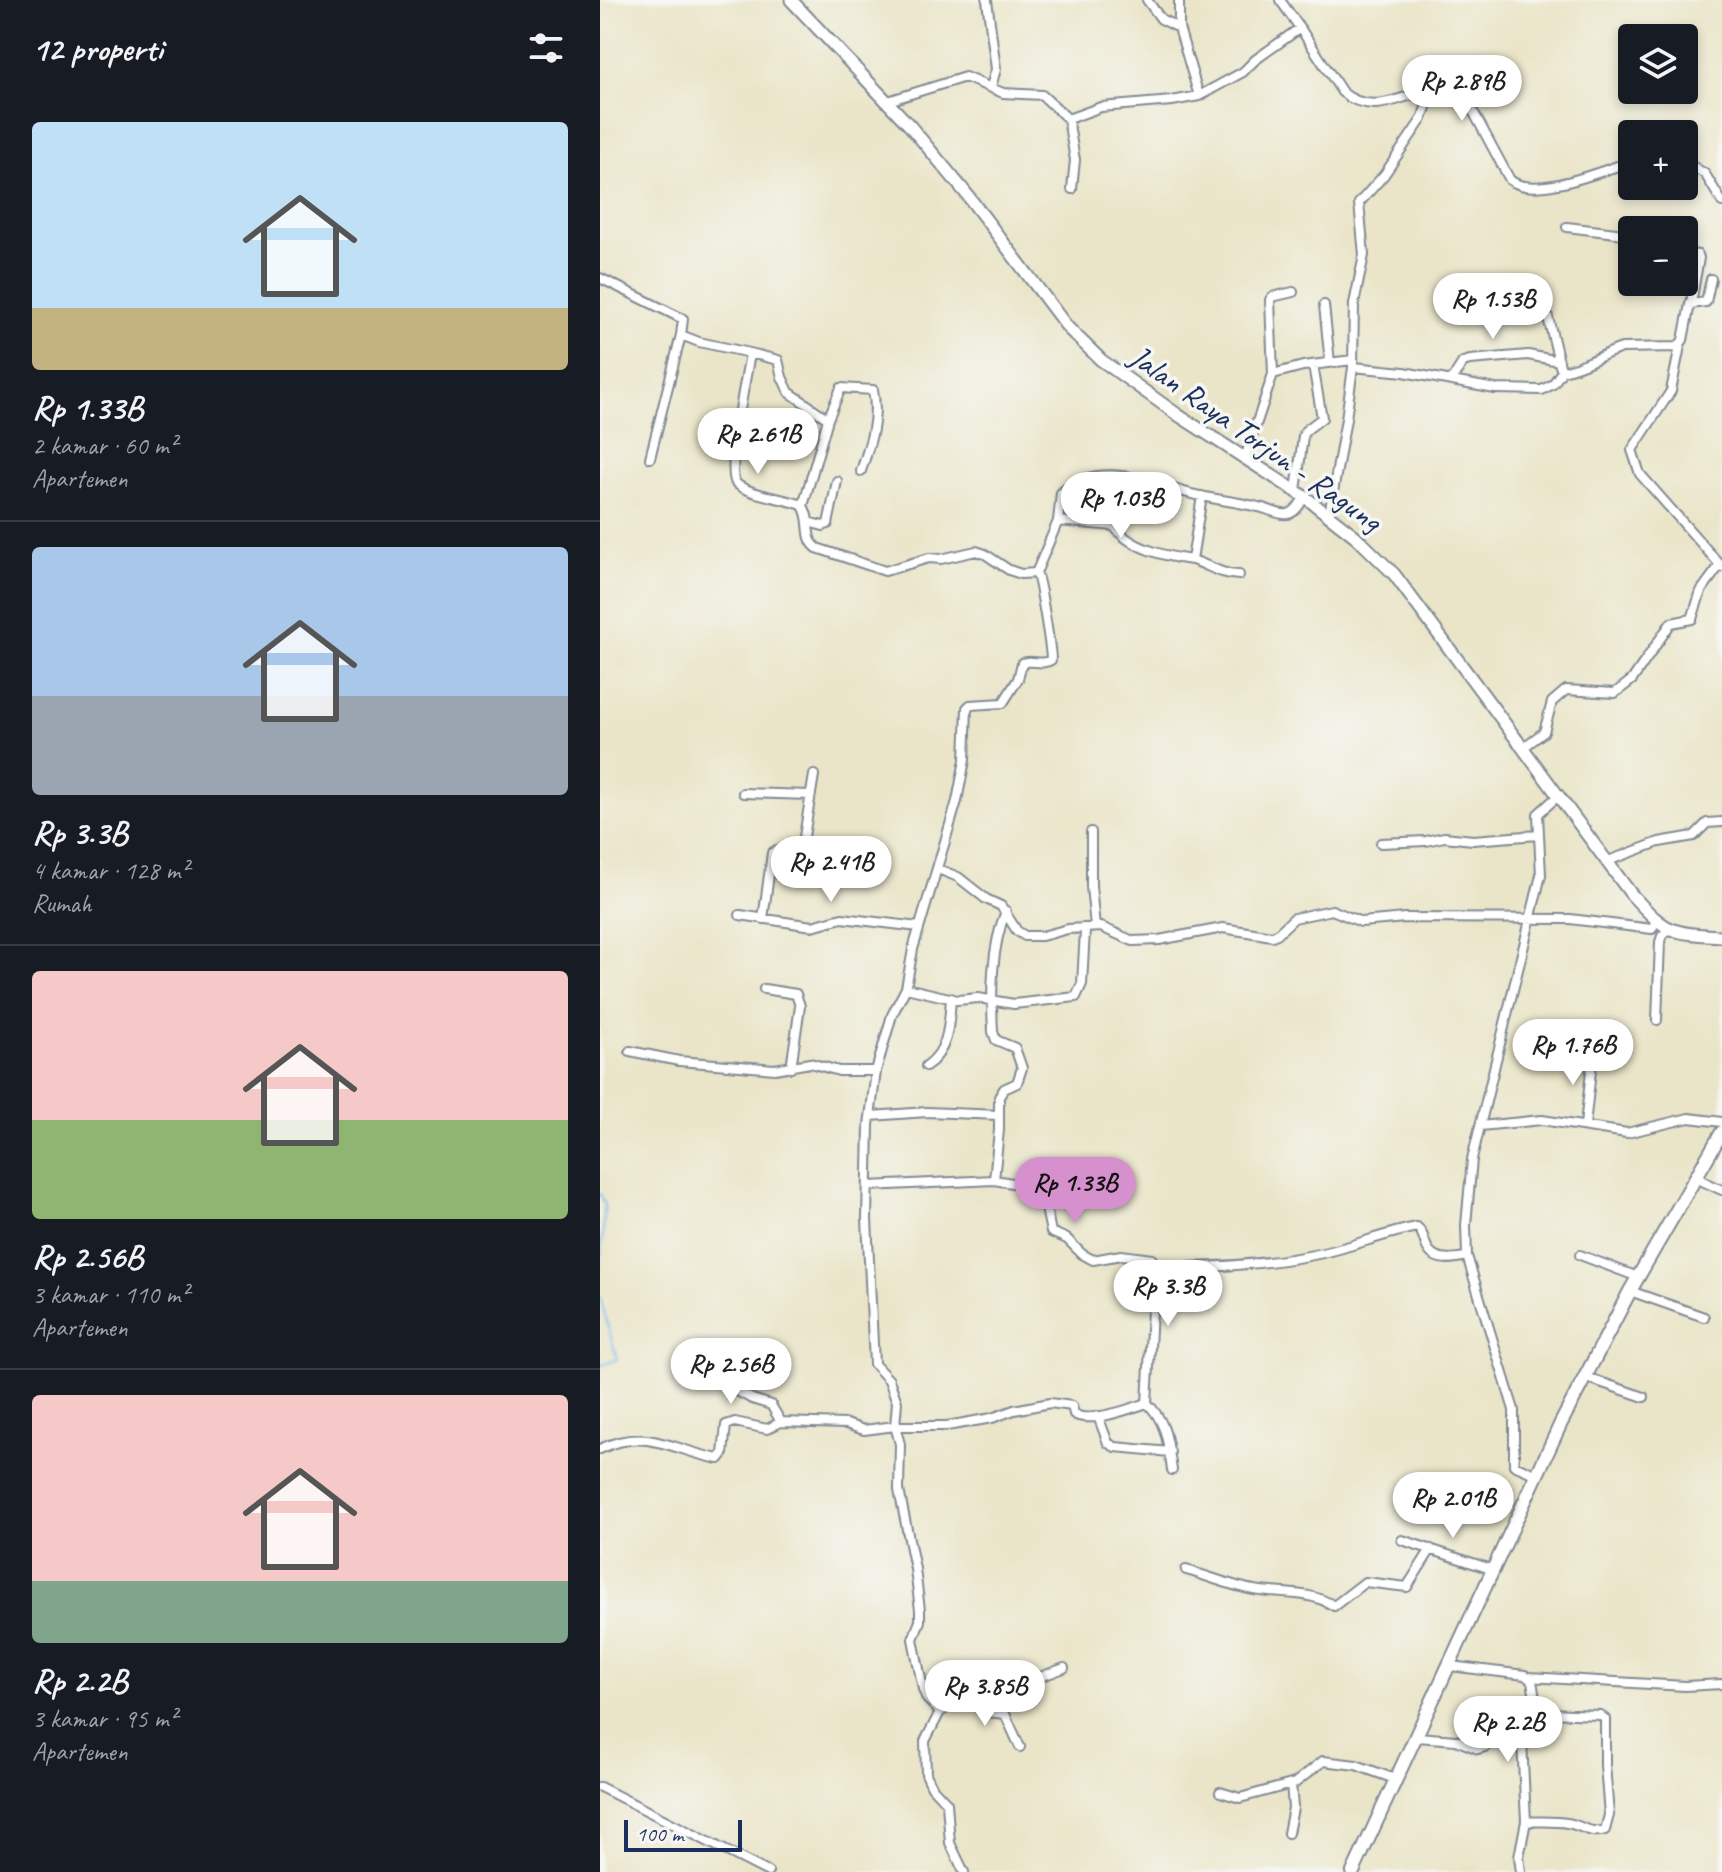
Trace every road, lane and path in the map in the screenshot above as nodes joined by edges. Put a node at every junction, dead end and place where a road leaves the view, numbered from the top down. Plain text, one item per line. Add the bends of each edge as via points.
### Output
1 (791, 0) edge
2 (987, 0) edge
3 (1147, 0) edge
4 (1179, 0) edge
5 (1280, 0) edge
6 (1179, 28) junction
7 (1297, 29) junction
8 (991, 87) junction
9 (1432, 90) junction
10 (1199, 96) junction
11 (888, 101) junction
12 (1068, 119) junction
13 (1618, 165) edge
14 (1698, 170) edge
15 (1072, 189) dead end
16 (1722, 202) edge
17 (1567, 227) dead end
18 (1618, 233) edge
19 (600, 278) edge
20 (1711, 279) dead end
21 (1293, 292) dead end
22 (1542, 293) dead end
23 (1692, 296) edge
24 (1691, 303) junction
25 (1324, 305) dead end
26 (681, 335) junction
27 (1680, 346) junction
28 (750, 353) junction
29 (1330, 363) junction
30 (1353, 363) junction
31 (1313, 365) junction
32 (1560, 366) junction
33 (1273, 374) junction
34 (1451, 381) junction
35 (828, 419) junction
36 (650, 458) dead end
37 (1245, 458) junction
38 (861, 471) dead end
39 (1126, 478) junction
40 (837, 481) dead end
41 (1301, 494) junction
42 (1202, 496) junction
43 (803, 506) junction
44 (1329, 515) junction
45 (1058, 521) junction
46 (808, 522) junction
47 (1114, 526) junction
48 (1192, 560) junction
49 (1721, 566) edge
50 (1036, 573) junction
51 (1239, 575) dead end
52 (1524, 747) junction
53 (814, 775) dead end
54 (743, 793) dead end
55 (811, 795) junction
56 (1559, 795) junction
57 (1722, 822) edge
58 (1091, 832) dead end
59 (1539, 835) junction
60 (1381, 843) dead end
61 (1608, 861) junction
62 (938, 869) junction
63 (1006, 911) junction
64 (740, 915) dead end
65 (763, 919) junction
66 (1531, 919) junction
67 (1656, 920) junction
68 (919, 927) junction
69 (1090, 928) junction
70 (1668, 929) junction
71 (1722, 936) edge
72 (906, 988) junction
73 (764, 989) dead end
74 (951, 998) junction
75 (993, 999) junction
76 (1657, 1020) dead end
77 (630, 1051) dead end
78 (1593, 1053) dead end
79 (926, 1066) dead end
80 (791, 1068) junction
81 (876, 1071) junction
82 (999, 1115) junction
83 (871, 1116) junction
84 (1722, 1122) edge
85 (1585, 1125) junction
86 (1480, 1126) junction
87 (1722, 1132) edge
88 (1696, 1178) junction
89 (994, 1180) junction
90 (869, 1186) junction
91 (1722, 1190) edge
92 (1580, 1255) dead end
93 (1467, 1256) junction
94 (1158, 1267) junction
95 (1638, 1277) junction
96 (1630, 1291) junction
97 (1704, 1317) dead end
98 (697, 1370) dead end
99 (1585, 1377) junction
100 (1644, 1397) dead end
101 (1147, 1403) junction
102 (1098, 1416) junction
103 (781, 1422) junction
104 (895, 1426) junction
105 (600, 1449) edge
106 (1170, 1452) junction
107 (1172, 1470) dead end
108 (1537, 1475) junction
109 (1402, 1540) dead end
110 (1431, 1549) junction
111 (1186, 1570) dead end
112 (1494, 1570) junction
113 (1450, 1666) junction
114 (1064, 1668) dead end
115 (1529, 1677) junction
116 (1722, 1684) edge
117 (967, 1695) junction
118 (940, 1712) junction
119 (1417, 1737) junction
120 (1020, 1747) dead end
121 (1395, 1779) junction
122 (1291, 1784) junction
123 (600, 1787) edge
124 (1220, 1792) dead end
125 (1526, 1821) junction
126 (1288, 1833) dead end
127 (768, 1872) edge
128 (964, 1872) edge
129 (1353, 1872) edge
130 (1521, 1872) edge

1 - 11 main road, Jalan Raya Torjun - Ragung
2 - 8 street via 996,69
3 - 6 street via 1161,19
4 - 6 street
5 - 7 street
6 - 10 street
7 - 9 street via 1351,100 1385,102
7 - 10 street via 1243,72
8 - 11 street via 960,78
8 - 12 street via 1003,93 1042,95
9 - 13 street via 1460,87 1517,186 1534,188
9 - 30 street via 1422,119 1359,203 1364,255 1354,304
10 - 12 street via 1101,107
11 - 37 main road, Jalan Raya Torjun - Ragung via 1076,336 1116,372
12 - 15 street via 1075,160
14 - 16 street
17 - 18 street
19 - 26 street via 679,315
20 - 24 street via 1706,302
21 - 33 street via 1270,300
22 - 32 street
23 - 24 street
24 - 27 street
25 - 29 street
26 - 28 street
26 - 36 street
27 - 32 street via 1622,348 1577,368
27 - 49 street via 1671,391 1632,450 1640,474
28 - 35 street via 778,360 789,392
28 - 43 street via 735,439 734,479 739,486
29 - 30 street
29 - 31 street
30 - 34 street
30 - 44 street
31 - 33 street
31 - 41 street via 1322,418 1305,431
32 - 34 street via 1528,355 1470,360
32 - 34 street via 1553,384 1542,390
33 - 37 street
35 - 38 street via 841,388 873,390 877,412
35 - 43 street
37 - 41 main road, Jalan Raya Torjun - Ragung
39 - 42 street
39 - 45 street via 1099,474 1074,482 1061,493
39 - 47 street
40 - 46 street via 828,524
41 - 42 street via 1288,514
41 - 44 main road, Jalan Raya Torjun - Ragung
42 - 48 street
43 - 46 street
44 - 52 main road, Jalan Raya Torjun - Ragung via 1394,574
45 - 47 street
45 - 50 street
46 - 50 street via 809,540 817,548 875,569 976,551 1009,570
47 - 48 street via 1148,549
48 - 51 street
49 - 52 street via 1701,591 1692,619 1671,623 1632,680 1615,693 1566,690 1552,702 1544,732
50 - 62 street via 1051,660 1022,663 1005,702 967,708 965,760
52 - 56 main road, Jalan Raya Torjun - Ragung
53 - 55 street
54 - 55 street
55 - 65 street via 802,849 772,853
56 - 59 street via 1538,814
56 - 61 main road, Jalan Raya Torjun - Ragung
57 - 61 street via 1707,823 1694,836 1659,842
58 - 69 street
59 - 60 street
59 - 66 street via 1541,875
61 - 67 main road, Jalan Raya Torjun - Ragung
62 - 63 street
62 - 68 street
63 - 69 street via 1025,936
63 - 75 street
64 - 65 street
65 - 68 street via 812,926 842,918
66 - 67 street via 1652,929
66 - 69 street via 1361,922 1332,910 1294,918 1272,936 1223,928 1145,941
66 - 86 street
67 - 70 main road, Jalan Raya Torjun - Ragung
68 - 72 street
69 - 75 street via 1076,997 1027,1004
70 - 71 main road, Jalan Raya Torjun - Ragung
70 - 76 street via 1660,942
72 - 74 street
72 - 81 street
73 - 80 street via 799,998
74 - 75 street
74 - 79 street via 941,1055
75 - 82 street via 994,1036 1015,1048 1022,1068 1017,1083 1001,1091
77 - 80 street via 679,1061
78 - 85 street
80 - 81 street via 818,1063 839,1071
81 - 83 street
82 - 83 street
82 - 89 street
83 - 90 street
84 - 85 street via 1689,1118 1627,1133
85 - 86 street via 1542,1120
86 - 93 street via 1468,1190
87 - 88 highway
88 - 91 street
88 - 95 highway
89 - 90 street
89 - 94 street via 1037,1187 1051,1232 1087,1257 1144,1257
90 - 104 street via 874,1364 893,1389
92 - 95 street
93 - 94 street via 1435,1256 1417,1227 1282,1261 1223,1268
93 - 108 street via 1514,1410 1514,1465
94 - 101 street
95 - 96 highway
96 - 97 street
96 - 99 highway
98 - 103 street via 771,1405
99 - 100 street
99 - 108 highway
101 - 102 street
101 - 106 street via 1162,1422
102 - 104 street via 1077,1417 1072,1406 1050,1403 947,1426
102 - 106 street via 1108,1443 1115,1447
103 - 104 street via 846,1424 864,1430
103 - 105 street via 767,1429 728,1423 719,1459 653,1439 623,1440
104 - 118 street via 899,1490 920,1610 913,1639 923,1689
106 - 107 street
108 - 112 highway
109 - 110 street
110 - 111 street via 1407,1587 1365,1582 1334,1606 1310,1595 1252,1590
110 - 112 street
112 - 113 highway
113 - 115 street
113 - 119 highway
114 - 117 street via 1032,1680 1008,1669
115 - 116 street
115 - 125 street via 1537,1710 1605,1719 1609,1815 1602,1832 1571,1823
117 - 118 street
117 - 120 street via 987,1712 1005,1714
118 - 128 street via 925,1741 926,1774 947,1803 950,1843
119 - 121 highway
119 - 125 street via 1456,1740 1478,1749 1485,1747 1487,1735 1522,1741
121 - 122 street via 1356,1765 1323,1761
121 - 129 highway
122 - 124 street via 1240,1798
122 - 126 street
123 - 127 street
125 - 130 street

